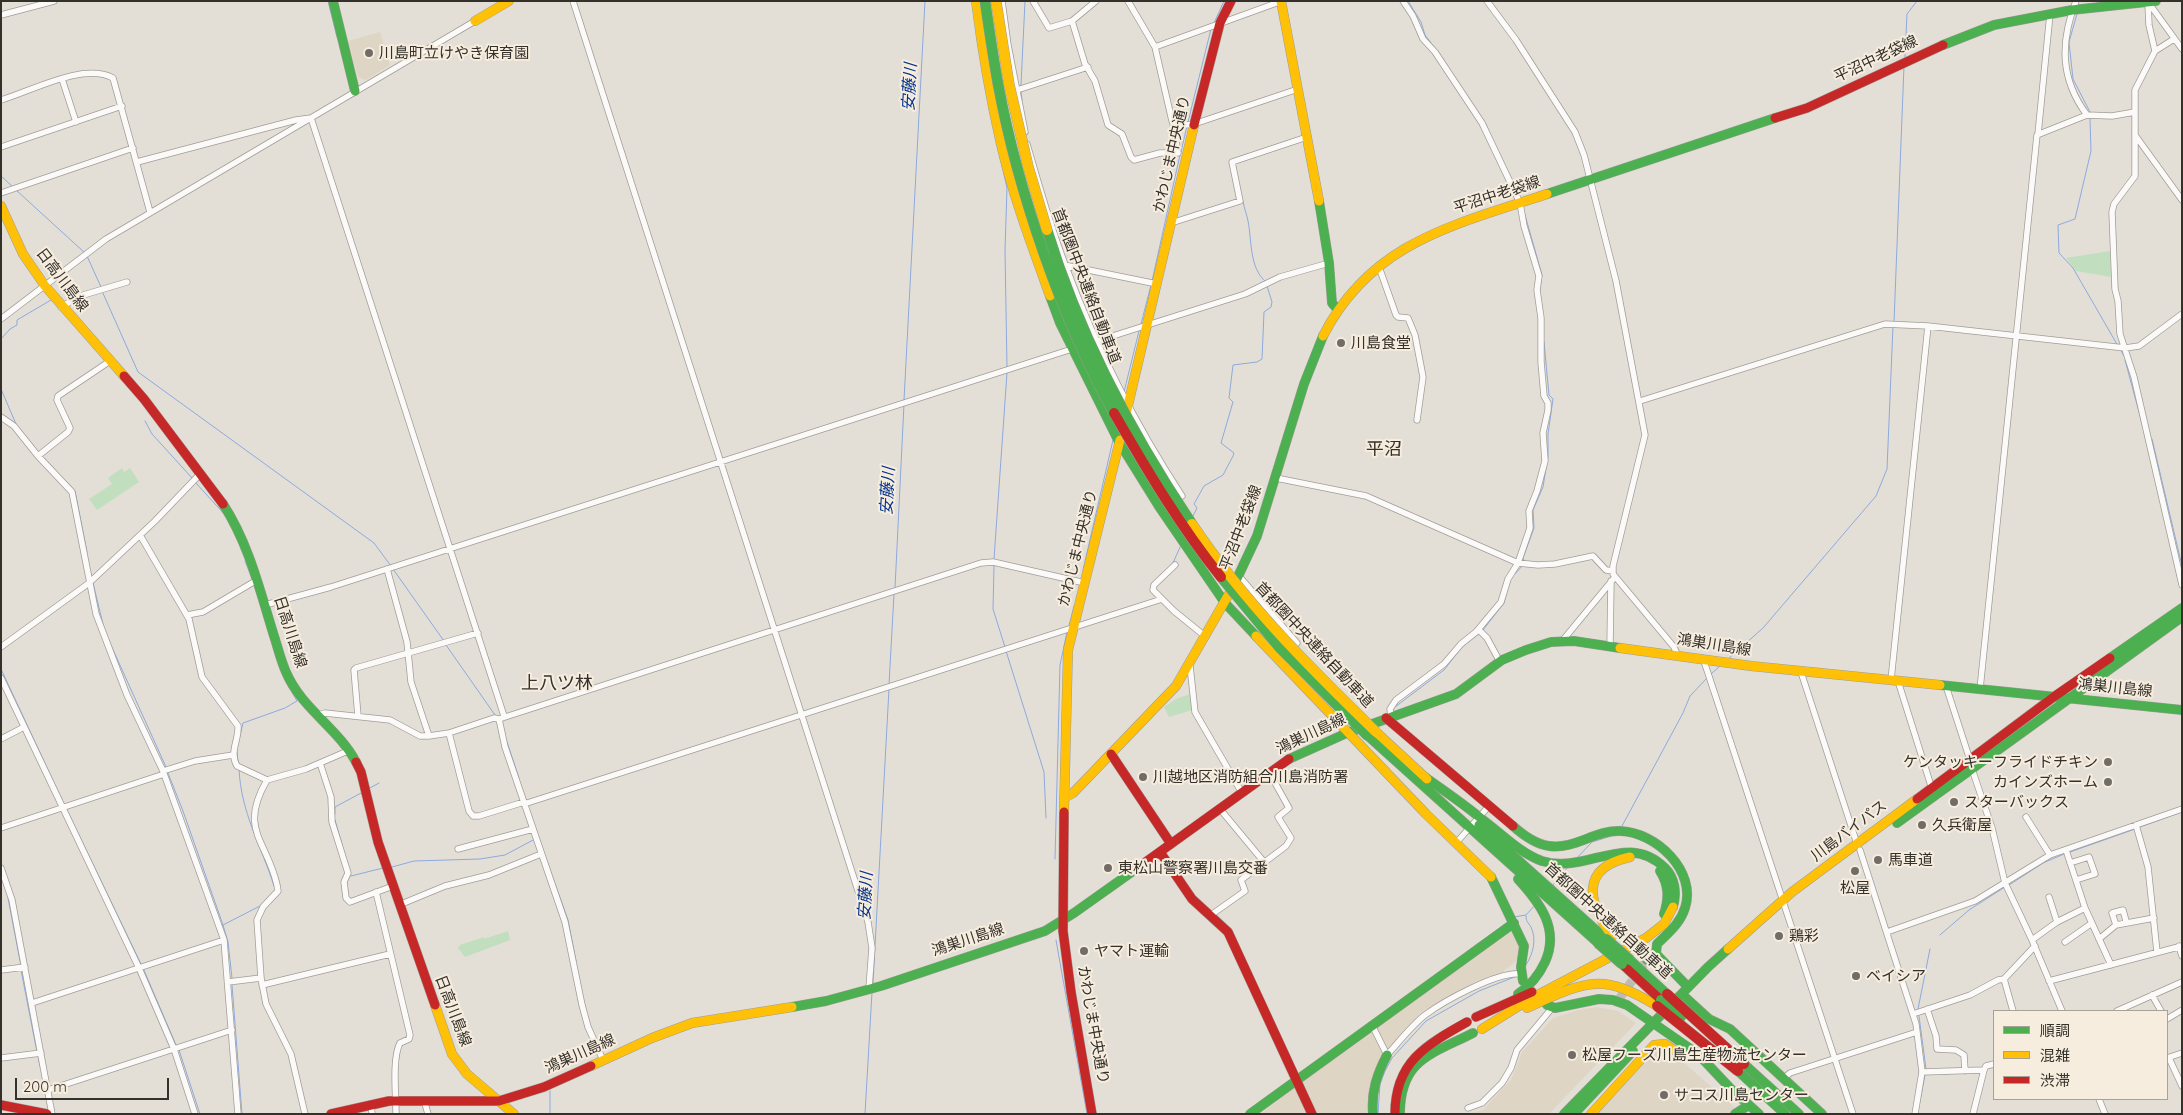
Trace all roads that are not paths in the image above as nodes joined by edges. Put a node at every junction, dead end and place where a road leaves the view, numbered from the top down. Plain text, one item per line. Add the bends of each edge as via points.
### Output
1 (54, 1) edge
2 (333, 1) edge
3 (509, 1) edge
4 (573, 1) edge
5 (985, 1) edge
6 (996, 1) edge
7 (1002, 1) edge
8 (1032, 1) edge
9 (1096, 1) edge
10 (1128, 1) edge
11 (1231, 1) edge
12 (1281, 1) edge
13 (1403, 1) edge
14 (1486, 1) edge
15 (2150, 2) edge
16 (977, 6) edge
17 (2074, 6) edge
18 (2050, 14) junction
19 (1, 15) edge
20 (475, 21) joint
21 (1072, 21) junction
22 (1215, 26) junction
23 (2174, 39) junction
24 (1155, 47) junction
25 (2182, 50) edge
26 (2155, 51) junction
27 (1088, 67) junction
28 (62, 78) junction
29 (355, 90) junction
30 (1016, 90) junction
31 (1298, 90) junction
32 (1, 100) edge
33 (992, 100) junction
34 (122, 106) junction
35 (2135, 112) junction
36 (2087, 115) junction
37 (311, 118) junction
38 (76, 122) junction
39 (1173, 124) junction
40 (1189, 125) junction
41 (2038, 134) junction
42 (2135, 134) junction
43 (1306, 137) junction
44 (1, 147) edge
45 (134, 148) junction
46 (136, 162) junction
47 (1590, 180) junction
48 (1, 193) edge
49 (2182, 200) edge
50 (1520, 203) junction
51 (1, 206) edge
52 (150, 212) junction
53 (1171, 223) junction
54 (1035, 259) junction
55 (1330, 263) junction
56 (1065, 265) junction
57 (1379, 267) junction
58 (127, 282) dead end
59 (1157, 284) junction
60 (45, 286) junction
61 (61, 307) junction
62 (1338, 310) junction
63 (2182, 314) edge
64 (1, 319) edge
65 (1147, 325) junction
66 (1928, 326) junction
67 (2016, 336) junction
68 (1097, 341) junction
69 (2125, 348) junction
70 (1072, 349) junction
71 (110, 361) junction
72 (1640, 401) junction
73 (1129, 403) junction
74 (1, 417) edge
75 (1416, 420) dead end
76 (1120, 442) junction
77 (38, 456) junction
78 (720, 462) junction
79 (201, 473) junction
80 (1276, 478) junction
81 (1160, 508) junction
82 (140, 535) junction
83 (450, 548) junction
84 (1518, 562) junction
85 (1175, 565) dead end
86 (388, 569) junction
87 (1239, 576) junction
88 (1613, 576) junction
89 (257, 580) junction
90 (1085, 583) junction
91 (89, 584) junction
92 (2182, 585) edge
93 (1162, 599) junction
94 (1225, 603) junction
95 (266, 605) junction
96 (2182, 608) edge
97 (187, 615) junction
98 (2182, 617) edge
99 (1074, 627) junction
100 (774, 629) junction
101 (1480, 631) junction
102 (478, 633) junction
103 (1206, 637) junction
104 (1563, 640) junction
105 (1610, 646) junction
106 (1, 647) edge
107 (408, 654) junction
108 (1677, 654) junction
109 (1703, 658) junction
110 (1278, 661) junction
111 (1500, 662) junction
112 (1190, 666) junction
113 (1801, 672) junction
114 (1, 678) edge
115 (1894, 680) junction
116 (1946, 686) junction
117 (1980, 689) junction
118 (2055, 696) junction
119 (2068, 698) junction
120 (2182, 710) edge
121 (802, 714) junction
122 (318, 715) junction
123 (358, 716) junction
124 (502, 717) junction
125 (1388, 717) junction
126 (24, 727) junction
127 (449, 733) junction
128 (1347, 733) junction
129 (1372, 734) junction
130 (429, 736) junction
131 (1, 739) edge
132 (350, 750) junction
133 (1111, 754) junction
134 (233, 755) junction
135 (320, 763) junction
136 (1971, 764) junction
137 (1269, 772) junction
138 (163, 773) junction
139 (267, 780) junction
140 (1932, 788) junction
141 (1242, 793) junction
142 (1064, 798) junction
143 (524, 803) junction
144 (1488, 806) junction
145 (63, 808) junction
146 (1220, 809) junction
147 (2182, 809) edge
148 (2026, 817) dead end
149 (1475, 822) junction
150 (2136, 825) junction
151 (1, 828) edge
152 (533, 829) junction
153 (1456, 843) junction
154 (1171, 844) junction
155 (1858, 847) junction
156 (458, 849) dead end
157 (2066, 850) junction
158 (1160, 852) junction
159 (542, 854) junction
160 (2050, 855) junction
161 (1503, 858) junction
162 (1264, 862) junction
163 (2070, 863) junction
164 (1, 868) edge
165 (2076, 880) junction
166 (2005, 883) junction
167 (393, 886) junction
168 (376, 892) junction
169 (1547, 892) junction
170 (2049, 897) dead end
171 (1783, 904) junction
172 (399, 905) junction
173 (2085, 908) junction
174 (1211, 915) junction
175 (2154, 918) junction
176 (1513, 920) junction
177 (1063, 921) junction
178 (2126, 921) junction
179 (2057, 922) junction
180 (2092, 923) junction
181 (2116, 925) junction
182 (1887, 932) junction
183 (1606, 939) junction
184 (2099, 939) junction
185 (224, 940) junction
186 (2065, 942) dead end
187 (2034, 943) junction
188 (2180, 946) edge
189 (2157, 952) junction
190 (390, 954) junction
191 (1656, 954) junction
192 (2182, 956) edge
193 (1646, 960) tunnel mouth
194 (1628, 961) junction
195 (2111, 965) junction
196 (25, 967) junction
197 (139, 968) junction
198 (1, 970) edge
199 (1522, 974) joint
200 (261, 978) junction
201 (2004, 979) junction
202 (2049, 981) junction
203 (228, 982) junction
204 (2182, 982) edge
205 (262, 985) junction
206 (1688, 987) junction
207 (869, 988) junction
208 (2152, 995) junction
209 (1664, 998) junction
210 (1686, 998) junction
211 (1507, 1002) junction
212 (32, 1003) junction
213 (1549, 1006) joint
214 (1927, 1010) junction
215 (2013, 1010) edge
216 (2062, 1010) edge
217 (2119, 1010) edge
218 (2160, 1010) edge
219 (2182, 1010) edge
220 (1913, 1014) junction
221 (2168, 1018) edge
222 (1494, 1023) junction
223 (1655, 1025) junction
224 (1373, 1027) junction
225 (232, 1030) junction
226 (1917, 1032) junction
227 (174, 1049) junction
228 (1674, 1050) dead end
229 (41, 1053) junction
230 (2182, 1053) edge
231 (1387, 1055) junction
232 (1, 1058) edge
233 (2168, 1058) edge
234 (603, 1060) junction
235 (1835, 1060) junction
236 (1993, 1064) edge
237 (1741, 1068) junction
238 (1965, 1070) junction
239 (1984, 1070) junction
240 (1922, 1072) junction
241 (2180, 1076) edge
242 (1783, 1078) junction
243 (1297, 1080) junction
244 (2182, 1086) edge
245 (48, 1090) junction
246 (1591, 1096) junction
247 (396, 1100) junction
248 (424, 1100) junction
249 (2099, 1100) edge
250 (499, 1101) junction
251 (1, 1105) edge
252 (1750, 1105) junction
253 (1468, 1108) dead end
254 (372, 1109) edge
255 (29, 1112) edge
256 (1821, 1113) edge
257 (47, 1114) edge
258 (52, 1114) edge
259 (195, 1114) edge
260 (238, 1114) edge
261 (305, 1114) edge
262 (331, 1114) edge
263 (396, 1114) edge
264 (428, 1114) edge
265 (514, 1114) edge
266 (1092, 1114) edge
267 (1250, 1114) edge
268 (1312, 1114) edge
269 (1373, 1114) edge
270 (1395, 1114) edge
271 (1400, 1114) edge
272 (1564, 1114) edge
273 (1574, 1114) edge
274 (1578, 1114) edge
275 (1591, 1114) edge
276 (1735, 1114) edge
277 (1759, 1114) edge
278 (1785, 1114) edge
279 (1799, 1114) edge
280 (1853, 1114) edge
281 (1915, 1114) edge
282 (1973, 1114) edge
283 (2105, 1114) edge

1 - 19 street
2 - 29 main road
3 - 20 main road
4 - 78 street
5 - 129 main road, 首都圏中央連絡自動車道, bridge via 1006,121 1035,227 1066,310 1111,408 1208,562 1280,648
6 - 129 main road, 首都圏中央連絡自動車道, bridge via 1008,82 1044,224 1074,306 1119,402 1179,504 1234,581
7 - 16 street
7 - 30 street
8 - 21 street via 1049,28
9 - 21 street
10 - 24 street
11 - 22 main road, かわじま中央通り
12 - 22 street
12 - 31 main road
13 - 50 street via 1423,39 1479,119
14 - 47 street via 1568,118 1579,140
15 - 17 main road, 平沼中老袋線
15 - 23 street
15 - 26 street via 2149,25
16 - 33 main road
17 - 18 main road, 平沼中老袋線
17 - 36 street via 2065,39 2068,78
18 - 41 street
18 - 47 main road, 平沼中老袋線 via 1975,32 1807,108
20 - 29 street
21 - 27 street
22 - 24 street
22 - 40 main road, かわじま中央通り
23 - 25 street
23 - 26 street
24 - 39 street
26 - 35 street via 2135,90
27 - 30 street
27 - 39 street via 1108,126 1122,134 1134,160 1160,153 1178,153
28 - 32 street
28 - 34 street via 95,72 106,74 115,81
28 - 38 street
29 - 37 street
30 - 33 street
30 - 56 street via 1027,143
31 - 40 street
31 - 43 main road
33 - 54 main road via 1011,185
34 - 38 street
34 - 45 street
35 - 36 street via 2112,116
35 - 42 street
36 - 41 street
37 - 46 street
37 - 52 street
37 - 83 street
38 - 44 street
39 - 40 street via 1179,127
40 - 53 main road, かわじま中央通り
41 - 67 street
42 - 49 street
42 - 69 street via 2135,176 2114,204 2112,212 2115,289 2120,334
43 - 53 street via 1232,162 1240,201
43 - 55 main road
45 - 46 street
45 - 48 street
46 - 52 street
47 - 50 main road, 平沼中老袋線
47 - 72 street via 1616,281
50 - 57 main road, 平沼中老袋線 via 1434,232
50 - 84 street via 1539,276 1541,362 1548,410 1543,433 1545,461 1529,511 1530,528
51 - 60 main road, 日高川島線 via 23,254
52 - 60 street via 89,250
53 - 59 main road, かわじま中央通り
54 - 56 street
54 - 70 main road
55 - 62 main road via 1332,303
55 - 65 street via 1280,277 1245,294
56 - 59 street
56 - 68 street
57 - 62 main road, 平沼中老袋線
57 - 75 street via 1396,315 1408,318 1415,335 1423,377
58 - 61 street via 80,296
59 - 65 main road, かわじま中央通り
60 - 61 main road, 日高川島線
60 - 64 street
61 - 71 main road, 日高川島線
62 - 80 main road, 平沼中老袋線 via 1310,368
63 - 69 street via 2139,346
65 - 68 street
65 - 73 main road, かわじま中央通り
66 - 67 street
66 - 72 street via 1879,325
66 - 115 street
67 - 69 street
67 - 117 street
68 - 73 street
69 - 92 street
70 - 76 main road
70 - 78 street
71 - 77 street via 58,396 70,428
71 - 79 main road, 日高川島線
72 - 88 street via 1644,441
73 - 76 main road, かわじま中央通り
73 - 81 street via 1156,456 1182,496
74 - 77 street via 14,426
76 - 81 main road
76 - 90 main road, かわじま中央通り
77 - 91 street via 72,492
78 - 83 street
78 - 100 street
79 - 82 street
79 - 89 main road, 日高川島線 via 236,524
80 - 84 street via 1366,496
80 - 87 main road, 平沼中老袋線
81 - 94 main road
82 - 91 street
82 - 97 street
83 - 86 street
83 - 102 street
84 - 88 street via 1555,564 1593,556
84 - 101 street via 1508,579 1501,602
85 - 93 street via 1152,588
86 - 95 street
86 - 107 street
87 - 94 main road, 平沼中老袋線
87 - 110 street via 1297,643
88 - 104 street
88 - 105 street
88 - 108 street
89 - 95 main road, 日高川島線
89 - 97 street via 204,612
90 - 99 main road, かわじま中央通り
90 - 100 street via 993,562 981,563
91 - 106 street
91 - 138 street via 96,614 117,671
93 - 99 street
93 - 103 street
94 - 103 main road, 平沼中老袋線
94 - 110 main road
95 - 122 main road, 日高川島線 via 286,673 295,689
96 - 118 main road, 川島バイパス
97 - 134 street via 202,677 238,726
98 - 119 main road, 川島バイパス
99 - 121 street
99 - 142 main road, かわじま中央通り via 1067,661
100 - 121 street
100 - 124 street
101 - 111 street
101 - 125 street via 1461,644 1432,675 1396,700
102 - 107 street
102 - 124 street
103 - 112 main road, 平沼中老袋線
104 - 105 main road, 鴻巣川島線
104 - 111 main road, 鴻巣川島線 via 1526,650
105 - 108 main road, 鴻巣川島線
107 - 123 street via 354,670
107 - 130 street via 411,682
108 - 109 main road, 鴻巣川島線
109 - 113 main road, 鴻巣川島線
109 - 171 street
110 - 128 main road
111 - 125 main road, 鴻巣川島線 via 1456,694
112 - 133 main road, 平沼中老袋線 via 1176,686
112 - 141 street via 1195,712
113 - 115 main road, 鴻巣川島線
113 - 155 street
114 - 126 street
115 - 116 main road, 鴻巣川島線
115 - 140 street
116 - 117 main road, 鴻巣川島線
116 - 136 street
117 - 118 main road, 鴻巣川島線
118 - 119 main road, 鴻巣川島線
118 - 136 main road, 川島バイパス
119 - 120 main road, 鴻巣川島線
119 - 136 main road, 川島バイパス
121 - 143 street
121 - 207 street via 870,929
122 - 123 street
122 - 132 main road, 日高川島線
123 - 130 street via 390,720 420,736
124 - 127 street
124 - 143 street via 505,747
125 - 128 main road, 鴻巣川島線
125 - 144 main road
126 - 131 street
126 - 145 street
127 - 130 street
127 - 143 street via 473,816
128 - 137 main road, 鴻巣川島線 via 1300,753
128 - 153 main road
129 - 149 main road, 首都圏中央連絡自動車道
129 - 149 main road, 首都圏中央連絡自動車道
132 - 135 street
132 - 167 main road, 日高川島線 via 361,772
133 - 142 main road, 平沼中老袋線 via 1073,793
133 - 154 main road
134 - 138 street via 194,762
134 - 139 street via 237,766
135 - 139 street
135 - 168 street via 331,797 332,822 348,873 344,882 346,898 350,902
136 - 140 main road, 川島バイパス
136 - 155 main road, 川島バイパス
136 - 166 street via 1992,828
137 - 141 main road, 鴻巣川島線
137 - 162 street via 1289,808 1278,817 1291,838 1286,846
138 - 145 street
138 - 185 street
139 - 200 street via 257,801 254,826 278,891 263,906 257,920
140 - 155 main road, 川島バイパス
141 - 146 main road, 鴻巣川島線
142 - 177 main road, かわじま中央通り
143 - 152 street
144 - 149 street
144 - 191 main road via 1529,839 1546,847 1560,847 1614,830 1624,830 1667,850 1685,878 1686,904 1677,924 1658,944
145 - 151 street
145 - 197 street
146 - 154 main road, 鴻巣川島線
146 - 162 street
147 - 150 street
148 - 160 street
149 - 153 street
149 - 161 main road, 首都圏中央連絡自動車道
149 - 169 main road, 首都圏中央連絡自動車道
149 - 222 main road via 1545,862 1569,864 1624,851 1650,856 1670,874 1675,890 1674,907 1659,929 1530,999
150 - 157 street
150 - 175 street via 2148,867
152 - 156 street
152 - 159 street
153 - 176 main road via 1494,880
154 - 158 main road, 鴻巣川島線
155 - 171 main road, 川島バイパス
155 - 182 street
157 - 160 street
157 - 163 street
158 - 174 main road via 1192,899
158 - 177 main road, 鴻巣川島線
159 - 172 street
159 - 234 street via 565,922 582,1005
160 - 166 street
161 - 169 main road, 首都圏中央連絡自動車道
161 - 211 main road via 1506,867 1541,907 1548,920 1552,947 1537,977
162 - 174 street via 1240,880 1244,891
163 - 165 street
163 - 165 street via 2089,858 2095,874
164 - 196 street via 12,900
165 - 173 street
166 - 182 street via 1962,908
166 - 187 street
167 - 168 street
167 - 172 main road, 日高川島線
168 - 190 street
169 - 183 main road, 首都圏中央連絡自動車道
170 - 179 street
171 - 206 main road, 川島バイパス
171 - 210 main road, 川島バイパス
171 - 235 street
172 - 250 main road, 日高川島線 via 452,1054 467,1074
173 - 179 street
173 - 180 street
174 - 243 main road via 1228,932 1235,945
175 - 178 street
175 - 189 street
176 - 199 main road via 1524,946
176 - 224 main road
177 - 207 main road, 鴻巣川島線 via 1045,931
177 - 266 main road, かわじま中央通り via 1071,992
178 - 181 street
178 - 181 street via 2122,910 2112,913
179 - 187 street
180 - 184 street
180 - 186 street
181 - 184 street
182 - 220 street
183 - 194 main road
183 - 194 main road, 首都圏中央連絡自動車道, bridge
183 - 211 main road via 1593,902 1595,880 1602,870 1619,859 1636,857 1646,860 1664,878 1669,895 1664,914 1658,922 1645,933
184 - 195 street
185 - 197 street
185 - 203 street
187 - 201 street
187 - 202 street
188 - 189 street
188 - 192 street
189 - 195 street
190 - 205 street
190 - 247 street via 410,1035 410,1039 398,1045
191 - 193 main road
191 - 206 main road
194 - 209 main road, 首都圏中央連絡自動車道
195 - 202 street
196 - 198 street
196 - 212 street
197 - 212 street
197 - 227 street
199 - 231 street via 1508,974 1485,982 1428,1014
200 - 203 street
200 - 205 street
201 - 214 street
201 - 215 street
202 - 216 street
203 - 225 street
204 - 208 street
205 - 261 street via 271,1016 291,1054
206 - 223 main road, 川島バイパス
207 - 234 main road, 鴻巣川島線 via 812,1004 685,1026
208 - 217 street
208 - 218 street
209 - 222 main road via 1618,986 1594,984 1567,989
209 - 237 main road, bridge
209 - 237 main road, 首都圏中央連絡自動車道, bridge via 1722,1044
210 - 223 main road, 川島バイパス
210 - 242 main road via 1709,1019 1730,1029
211 - 270 main road via 1471,1020 1414,1058 1398,1078 1393,1099
212 - 229 street
213 - 223 main road via 1599,999 1618,1000
213 - 253 street via 1517,1050 1502,1083 1482,1104
214 - 220 street
214 - 238 street via 1935,1029 1937,1049 1956,1050 1964,1055
219 - 221 street
220 - 226 street
222 - 271 main road via 1412,1068 1404,1084
223 - 246 main road, 川島バイパス
223 - 252 main road via 1698,1054
223 - 272 main road, 川島バイパス
224 - 231 street
224 - 243 main road
225 - 227 street
225 - 260 street
226 - 235 street
226 - 240 street
227 - 245 street
227 - 259 street
228 - 275 main road via 1665,1044 1654,1045
229 - 232 street
229 - 245 street
230 - 233 street
231 - 269 main road via 1375,1083
233 - 241 street
234 - 250 main road, 鴻巣川島線 via 524,1095
235 - 242 street
235 - 280 street
236 - 239 street
237 - 278 main road, 首都圏中央連絡自動車道
237 - 279 main road, 首都圏中央連絡自動車道
238 - 239 street
238 - 240 street
239 - 282 street
240 - 281 street
241 - 244 street
242 - 256 main road
243 - 267 main road
243 - 268 main road
245 - 258 street
246 - 273 main road, 川島バイパス
246 - 274 main road
247 - 248 main road, 鴻巣川島線
247 - 254 main road, 鴻巣川島線
247 - 263 street
248 - 250 main road, 鴻巣川島線
248 - 264 street
249 - 283 street
250 - 265 main road, 日高川島線
251 - 255 main road
252 - 276 main road
252 - 277 main road
254 - 262 main road, 鴻巣川島線
255 - 257 main road

